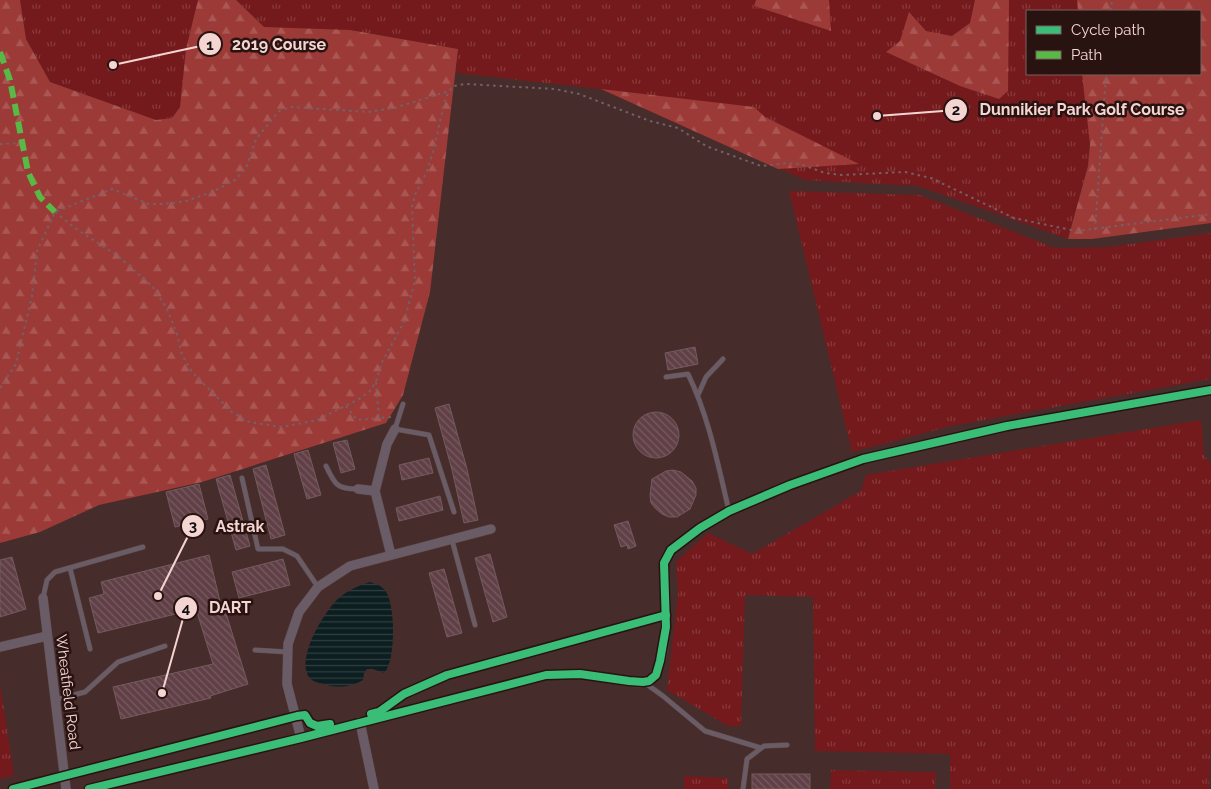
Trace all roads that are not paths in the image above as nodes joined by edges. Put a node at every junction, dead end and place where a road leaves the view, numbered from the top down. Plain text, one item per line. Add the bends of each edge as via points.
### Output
1 (723, 358) dead end
2 (666, 377) dead end
3 (698, 395) junction
4 (403, 404) dead end
5 (395, 429) junction
6 (326, 466) dead end
7 (242, 478) dead end
8 (358, 489) joint
9 (375, 490) junction
10 (454, 512) dead end
11 (491, 529) dead end
12 (452, 540) junction
13 (143, 547) dead end
14 (391, 555) junction
15 (70, 568) junction
16 (665, 572) joint
17 (318, 587) junction
18 (43, 598) joint
19 (475, 625) dead end
20 (47, 636) junction
21 (165, 646) dead end
22 (0, 647) edge
23 (90, 649) dead end
24 (256, 650) dead end
25 (288, 652) junction
26 (644, 682) junction
27 (55, 700) junction
28 (360, 722) junction
29 (301, 738) junction
30 (788, 745) dead end
31 (761, 748) junction
32 (66, 789) edge
33 (89, 789) edge
34 (374, 789) edge
35 (743, 789) edge

1 - 3 lane via 706,377
2 - 3 lane via 688,374
3 - 16 lane via 730,511 671,550 664,563
4 - 5 lane
5 - 9 street via 387,444
5 - 10 lane via 429,435
6 - 8 lane via 340,488
7 - 17 lane via 258,549 283,549 298,556
8 - 9 street
9 - 14 street
11 - 12 street
12 - 14 street
12 - 19 lane
13 - 15 lane
14 - 17 street via 350,566
15 - 18 lane via 55,572 47,580
15 - 23 lane
16 - 26 street via 666,627 660,662 656,675
17 - 25 street via 298,612
18 - 20 street, Wheatfield Road
20 - 22 street
20 - 27 street, Wheatfield Road
21 - 27 lane via 118,662 85,692
24 - 25 lane
25 - 29 street via 287,684
26 - 28 street via 580,674 546,675
26 - 31 lane via 704,731
27 - 32 street, Wheatfield Road
28 - 29 street
28 - 34 street
29 - 33 street
30 - 31 lane
31 - 35 lane via 747,759

